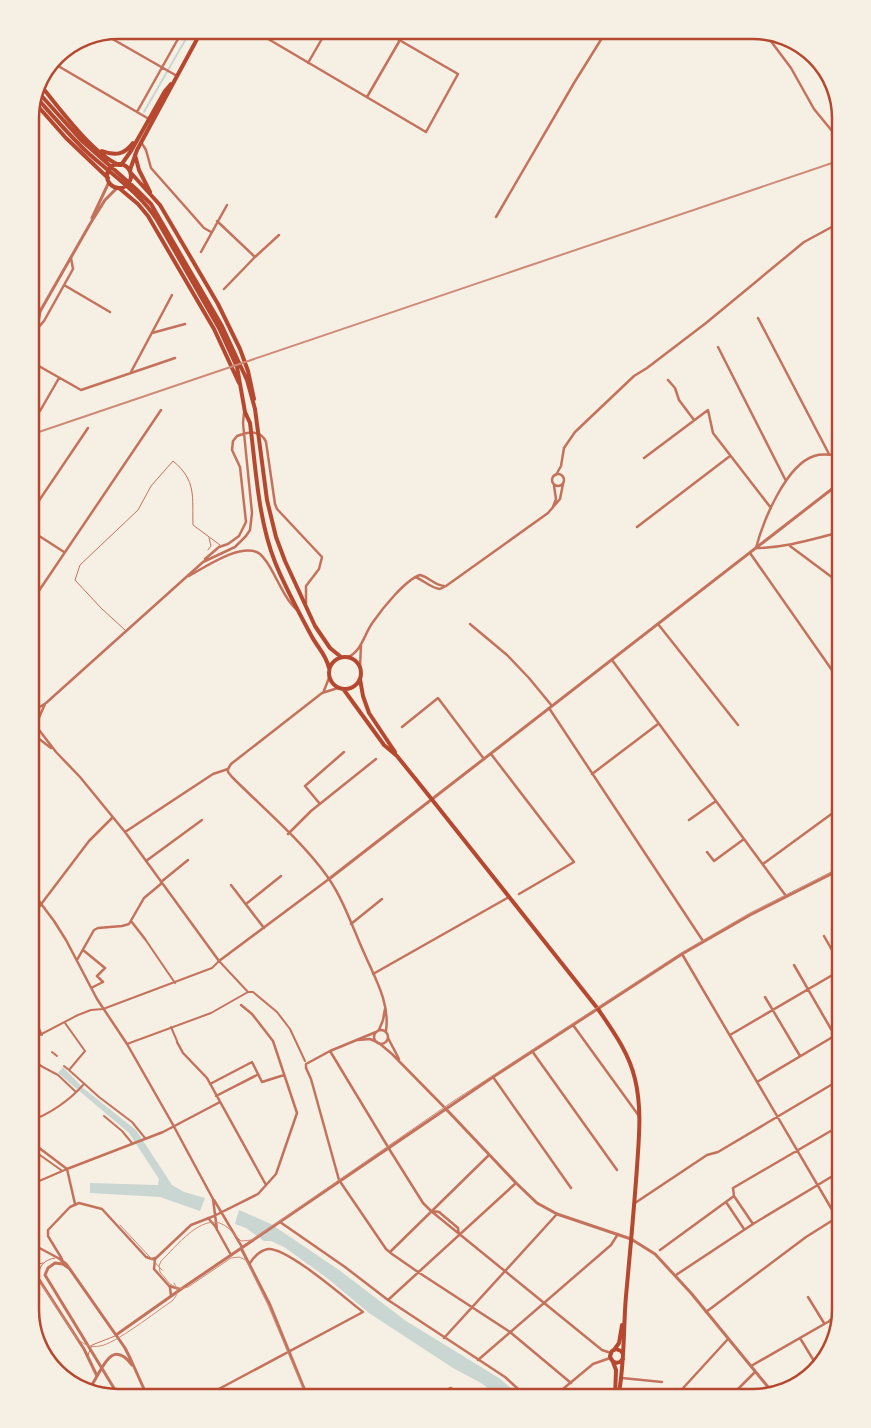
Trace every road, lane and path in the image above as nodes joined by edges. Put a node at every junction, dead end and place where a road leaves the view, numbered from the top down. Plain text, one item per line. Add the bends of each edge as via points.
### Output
1 (113, 39) edge
2 (178, 39) edge
3 (197, 39) edge
4 (268, 39) edge
5 (322, 39) edge
6 (601, 39) edge
7 (400, 40) joint
8 (771, 41) edge
9 (308, 63) junction
10 (58, 66) edge
11 (164, 68) junction
12 (177, 76) junction
13 (44, 90) edge
14 (42, 98) edge
15 (367, 98) junction
16 (41, 101) edge
17 (45, 104) junction
18 (39, 109) edge
19 (137, 112) junction
20 (149, 121) junction
21 (832, 131) edge
22 (141, 142) junction
23 (98, 150) junction
24 (135, 154) junction
25 (120, 165) junction
26 (130, 172) junction
27 (108, 180) junction
28 (118, 188) junction
29 (154, 199) junction
30 (228, 205) dead end
31 (496, 217) dead end
32 (217, 221) junction
33 (90, 224) junction
34 (832, 226) edge
35 (211, 232) junction
36 (279, 234) dead end
37 (201, 252) dead end
38 (71, 257) junction
39 (255, 257) junction
40 (64, 285) junction
41 (224, 289) dead end
42 (172, 295) dead end
43 (41, 309) junction
44 (39, 312) edge
45 (110, 312) dead end
46 (39, 313) edge
47 (758, 318) dead end
48 (39, 322) edge
49 (185, 324) dead end
50 (39, 328) edge
51 (152, 333) junction
52 (718, 347) dead end
53 (232, 352) junction
54 (175, 358) dead end
55 (39, 366) edge
56 (130, 373) junction
57 (59, 378) junction
58 (668, 380) dead end
59 (240, 384) junction
60 (255, 409) junction
61 (161, 410) dead end
62 (40, 411) dead end
63 (245, 412) junction
64 (694, 420) junction
65 (88, 428) dead end
66 (829, 454) junction
67 (832, 454) edge
68 (730, 456) junction
69 (644, 458) dead end
70 (561, 462) junction
71 (556, 475) junction
72 (564, 476) junction
73 (786, 481) junction
74 (563, 484) junction
75 (554, 485) junction
76 (832, 489) edge
77 (39, 501) edge
78 (771, 508) junction
79 (551, 510) junction
80 (637, 527) dead end
81 (832, 534) edge
82 (39, 536) edge
83 (208, 537) junction
84 (221, 546) junction
85 (789, 546) junction
86 (756, 548) junction
87 (208, 550) dead end
88 (65, 552) junction
89 (750, 553) junction
90 (203, 562) junction
91 (832, 577) edge
92 (184, 580) junction
93 (39, 591) edge
94 (306, 607) junction
95 (298, 611) junction
96 (470, 624) dead end
97 (658, 624) junction
98 (126, 632) junction
99 (361, 644) junction
100 (341, 657) junction
101 (348, 657) junction
102 (612, 660) junction
103 (360, 667) junction
104 (329, 668) junction
105 (832, 670) edge
106 (329, 678) junction
107 (360, 679) junction
108 (338, 688) junction
109 (344, 690) junction
110 (322, 693) junction
111 (47, 702) junction
112 (550, 707) junction
113 (39, 708) edge
114 (39, 718) edge
115 (658, 724) junction
116 (738, 725) dead end
117 (402, 727) dead end
118 (39, 728) edge
119 (39, 739) edge
120 (56, 752) junction
121 (344, 752) dead end
122 (491, 754) junction
123 (397, 756) junction
124 (376, 759) dead end
125 (484, 759) junction
126 (228, 768) junction
127 (592, 774) junction
128 (432, 799) junction
129 (716, 801) junction
130 (320, 804) junction
131 (832, 814) edge
132 (113, 817) junction
133 (202, 820) dead end
134 (689, 820) dead end
135 (124, 832) junction
136 (288, 834) junction
137 (744, 839) junction
138 (707, 852) dead end
139 (188, 860) dead end
140 (146, 861) junction
141 (763, 864) junction
142 (832, 873) edge
143 (281, 876) dead end
144 (329, 879) junction
145 (162, 883) junction
146 (231, 885) dead end
147 (519, 894) dead end
148 (786, 896) junction
149 (509, 898) junction
150 (382, 899) dead end
151 (39, 900) edge
152 (42, 903) junction
153 (246, 904) junction
154 (39, 906) edge
155 (131, 921) junction
156 (351, 924) junction
157 (264, 928) junction
158 (824, 936) dead end
159 (145, 939) joint
160 (704, 941) junction
161 (82, 950) junction
162 (832, 950) edge
163 (682, 954) junction
164 (77, 960) junction
165 (219, 961) junction
166 (794, 965) dead end
167 (373, 974) junction
168 (832, 975) edge
169 (175, 983) junction
170 (91, 988) junction
171 (808, 989) junction
172 (248, 992) junction
173 (765, 997) dead end
174 (235, 1000) junction
175 (241, 1005) joint
176 (385, 1005) junction
177 (103, 1009) junction
178 (598, 1009) junction
179 (773, 1010) junction
180 (65, 1023) junction
181 (573, 1025) junction
182 (39, 1027) edge
183 (171, 1027) junction
184 (379, 1030) junction
185 (386, 1031) junction
186 (832, 1031) edge
187 (376, 1032) junction
188 (43, 1035) junction
189 (730, 1035) junction
190 (39, 1037) edge
191 (46, 1038) dead end
192 (388, 1038) junction
193 (832, 1038) edge
194 (354, 1041) junction
195 (177, 1042) joint
196 (378, 1043) junction
197 (127, 1044) junction
198 (330, 1050) junction
199 (532, 1051) junction
200 (52, 1052) dead end
201 (57, 1056) dead end
202 (800, 1056) junction
203 (306, 1063) junction
204 (401, 1063) junction
205 (39, 1064) edge
206 (64, 1066) dead end
207 (69, 1070) junction
208 (258, 1075) junction
209 (284, 1075) junction
210 (493, 1077) junction
211 (757, 1082) junction
212 (210, 1084) junction
213 (832, 1084) edge
214 (83, 1085) junction
215 (77, 1092) junction
216 (216, 1096) junction
217 (220, 1102) junction
218 (446, 1109) junction
219 (104, 1116) dead end
220 (778, 1117) junction
221 (39, 1118) edge
222 (640, 1118) junction
223 (174, 1126) junction
224 (832, 1130) edge
225 (144, 1139) junction
226 (134, 1142) junction
227 (39, 1148) edge
228 (389, 1148) junction
229 (797, 1150) junction
230 (39, 1154) edge
231 (489, 1154) junction
232 (67, 1168) junction
233 (617, 1170) dead end
234 (832, 1177) edge
235 (39, 1179) edge
236 (39, 1181) edge
237 (340, 1181) junction
238 (516, 1183) junction
239 (266, 1185) junction
240 (818, 1185) junction
241 (571, 1188) dead end
242 (734, 1196) junction
243 (213, 1199) junction
244 (726, 1202) junction
245 (75, 1204) junction
246 (634, 1204) junction
247 (832, 1209) edge
248 (431, 1211) junction
249 (222, 1213) junction
250 (557, 1214) junction
251 (214, 1216) junction
252 (208, 1218) junction
253 (832, 1221) edge
254 (280, 1222) junction
255 (752, 1224) junction
256 (744, 1229) junction
257 (217, 1230) junction
258 (618, 1234) junction
259 (459, 1235) junction
260 (631, 1239) junction
261 (39, 1248) edge
262 (242, 1248) junction
263 (660, 1250) dead end
264 (390, 1252) junction
265 (231, 1255) junction
266 (157, 1256) junction
267 (62, 1260) junction
268 (44, 1263) junction
269 (250, 1263) junction
270 (39, 1264) edge
271 (70, 1270) junction
272 (418, 1272) junction
273 (505, 1272) junction
274 (676, 1275) junction
275 (40, 1281) joint
276 (168, 1285) junction
277 (180, 1289) junction
278 (808, 1297) dead end
279 (169, 1299) junction
280 (388, 1300) junction
281 (543, 1304) junction
282 (472, 1308) junction
283 (625, 1310) junction
284 (706, 1312) junction
285 (830, 1320) edge
286 (824, 1324) junction
287 (71, 1329) junction
288 (510, 1332) junction
289 (116, 1335) junction
290 (444, 1338) junction
291 (800, 1338) junction
292 (728, 1339) junction
293 (86, 1343) junction
294 (90, 1349) junction
295 (290, 1352) junction
296 (612, 1356) junction
297 (623, 1357) junction
298 (89, 1358) junction
299 (478, 1360) junction
300 (814, 1360) edge
301 (751, 1366) junction
302 (102, 1368) junction
303 (136, 1370) junction
304 (755, 1372) junction
305 (98, 1376) junction
306 (616, 1377) junction
307 (622, 1378) junction
308 (662, 1382) dead end
309 (571, 1383) junction
310 (92, 1385) edge
311 (769, 1388) edge
312 (115, 1389) edge
313 (144, 1389) edge
314 (219, 1389) edge
315 (304, 1389) edge
316 (518, 1389) edge
317 (563, 1389) edge
318 (616, 1389) edge
319 (619, 1389) edge
320 (682, 1389) edge
321 (738, 1389) edge

1 - 11 street
2 - 11 street
3 - 12 main road
4 - 9 street
5 - 9 street
6 - 31 street
7 - 15 street
7 - 15 street via 458,74 426,132
8 - 21 street
9 - 15 street
10 - 19 street
11 - 12 street
11 - 19 street
12 - 20 main road
13 - 23 main road
14 - 17 main road
16 - 17 main road
17 - 53 main road via 69,134 138,196 152,213
18 - 27 main road
19 - 20 street
20 - 22 main road
20 - 23 main road via 122,153 116,155
20 - 25 main road
22 - 24 main road
22 - 35 street via 151,168 163,184
23 - 25 main road
24 - 26 main road
24 - 29 main road via 139,170
25 - 26 main road
25 - 27 main road via 110,169
26 - 28 main road via 129,184
26 - 29 main road
27 - 28 main road
27 - 33 street
28 - 33 street via 105,200
28 - 59 main road via 143,210 164,243 211,324
29 - 60 main road via 218,304 240,349
30 - 32 street
32 - 35 street
32 - 39 street
33 - 38 street
34 - 70 street via 798,247 706,323 634,376 575,432 564,448
35 - 37 street
36 - 39 street
38 - 40 street via 73,269
38 - 43 street
39 - 41 street
40 - 45 street
40 - 50 street
42 - 51 street
43 - 44 street
43 - 46 street
43 - 48 street
47 - 66 street
49 - 51 street
51 - 56 street
52 - 73 street
53 - 59 main road
53 - 60 main road via 247,380
54 - 56 street
55 - 57 street
56 - 57 street via 81,390
57 - 62 street
58 - 64 street
59 - 63 main road
60 - 94 main road via 270,515
61 - 88 street
63 - 90 street via 243,423 252,513 250,530 235,547
63 - 95 main road via 250,423 260,506 268,540
64 - 68 street via 708,410 712,433
64 - 69 street
65 - 77 street
66 - 67 street
66 - 73 street via 814,456 802,463
68 - 78 street
68 - 80 street
70 - 71 street
70 - 72 street
71 - 72 street
71 - 75 street via 552,479
72 - 74 street
73 - 78 street
74 - 75 street
74 - 79 street via 560,499
75 - 79 street via 556,499
76 - 86 street
78 - 86 street
79 - 99 street via 440,589 415,577 372,622
81 - 85 street
82 - 88 street
83 - 84 lane
83 - 87 lane via 211,546
83 - 98 lane via 193,525 191,484 181,467 173,461 152,486 138,510 80,565 75,580
84 - 90 street
84 - 94 street via 239,536 246,522 240,467 232,450 233,441 239,435 262,434 277,509 322,557 321,566 306,586
85 - 86 street
85 - 91 street
86 - 89 street
88 - 93 street
89 - 97 street
89 - 105 street
90 - 92 street
92 - 95 street via 220,559 242,551 258,552 267,561 287,600
92 - 98 street
94 - 100 main road via 330,648
95 - 104 main road
96 - 112 street via 529,678
97 - 102 street
97 - 116 street
98 - 111 street
99 - 101 street via 355,654
99 - 103 street
100 - 101 main road
100 - 104 main road
101 - 103 main road
102 - 112 street
102 - 115 street
103 - 107 main road
104 - 106 main road
106 - 108 main road
106 - 110 street
107 - 109 main road via 354,687
107 - 123 main road via 369,713
108 - 109 main road
108 - 110 street
109 - 123 main road via 384,745
110 - 126 street
111 - 113 street
111 - 114 street
112 - 122 street
112 - 127 street
115 - 127 street
115 - 129 street
117 - 125 street via 438,698
118 - 120 street
119 - 120 street
120 - 132 street
121 - 130 street via 305,786
122 - 125 street
122 - 147 street via 574,862
123 - 128 main road
124 - 130 street
125 - 128 street
126 - 135 street via 212,774
126 - 136 street via 232,777
127 - 160 street
128 - 144 street
128 - 149 main road
129 - 134 street
129 - 137 street
130 - 136 street
131 - 141 street
132 - 135 street
132 - 152 street via 89,841
133 - 140 street
135 - 140 street
136 - 144 street
137 - 138 street via 714,861
137 - 141 street
139 - 145 street
140 - 145 street
141 - 148 street
142 - 148 street
143 - 153 street
144 - 156 street
144 - 157 street
145 - 155 street via 144,898
145 - 165 street
146 - 153 street
148 - 160 street
149 - 167 street
149 - 178 main road
150 - 156 street
151 - 152 street
152 - 154 street
152 - 164 street
153 - 157 street
155 - 159 street
155 - 161 street via 122,926 98,928
156 - 167 street
157 - 165 street
158 - 162 street
159 - 169 street
160 - 163 street
161 - 164 street
161 - 170 street via 105,968 97,976 103,982
163 - 178 street
163 - 189 street
164 - 170 street
165 - 169 street via 212,968
165 - 172 street
166 - 171 street
167 - 176 street
168 - 171 street
169 - 177 street
170 - 177 street
171 - 179 street
171 - 186 street
172 - 174 street
172 - 203 street via 254,992 277,1012 290,1029
173 - 179 street
174 - 175 street
174 - 183 street via 211,1013
175 - 209 street via 273,1041
176 - 184 street
176 - 185 street
177 - 180 street via 92,1010
177 - 197 street
178 - 181 street
178 - 222 main road via 628,1057 639,1096
179 - 189 street
179 - 202 street
180 - 188 street
180 - 207 street via 86,1050
181 - 199 street
181 - 222 street
182 - 188 street
183 - 195 street
183 - 197 street
184 - 185 street
184 - 187 street
185 - 192 street
187 - 194 street
187 - 196 street via 374,1038
188 - 190 street
188 - 191 street
189 - 211 street
192 - 196 street via 386,1042
192 - 204 street
193 - 202 street
194 - 196 street via 365,1039
194 - 198 street
195 - 212 street
196 - 204 street
197 - 223 street
198 - 203 street
198 - 228 street
199 - 210 street
199 - 233 street
200 - 201 street
202 - 211 street
203 - 237 street
204 - 218 street
205 - 215 street
206 - 207 street
207 - 214 street
208 - 209 street via 262,1082
208 - 212 street via 252,1062
208 - 216 street
209 - 239 street via 297,1113 276,1174
210 - 218 street
210 - 241 street
211 - 220 street
212 - 216 street
213 - 220 street
214 - 215 street
214 - 225 street via 132,1122
215 - 221 street
216 - 217 street
217 - 223 street
217 - 239 street
218 - 228 street
218 - 231 street
219 - 226 street
220 - 229 street
220 - 246 street via 718,1152 707,1155
222 - 246 main road
223 - 225 street
223 - 243 street
224 - 229 street
225 - 226 street
226 - 232 street
227 - 232 street
228 - 237 street
228 - 248 street
229 - 240 street
229 - 242 street via 732,1188
230 - 235 street via 61,1170
231 - 238 street
231 - 248 street
232 - 236 street
232 - 245 street
234 - 240 street
237 - 254 street
237 - 264 street
238 - 250 street via 537,1203
238 - 259 street
239 - 249 street via 258,1194
240 - 247 street
240 - 255 street
242 - 244 street
242 - 255 street
243 - 249 street
243 - 251 street
244 - 256 street
244 - 263 street
245 - 266 street via 84,1203 102,1209 146,1257 152,1260
245 - 267 street via 48,1232
246 - 260 main road
248 - 259 street
248 - 259 street via 440,1212 458,1228
248 - 264 street
249 - 251 street
249 - 262 street
250 - 258 street
250 - 273 street
251 - 252 street
251 - 257 street
252 - 257 street
252 - 266 street via 189,1226
253 - 284 street
254 - 262 street
254 - 280 street
255 - 256 street
256 - 274 street
257 - 265 street
258 - 260 street
258 - 281 street via 611,1245
259 - 272 street
259 - 273 street
260 - 274 street via 655,1254
260 - 283 main road
261 - 267 street
262 - 265 street
262 - 269 street
264 - 272 street
265 - 277 street
266 - 276 street via 153,1264
267 - 268 lane via 52,1258
267 - 271 street
268 - 270 lane
268 - 275 lane via 39,1269
269 - 295 street
269 - 295 street via 265,1250 282,1252 363,1312
271 - 289 street
271 - 293 street via 55,1263 45,1275
272 - 280 street
272 - 282 street
273 - 281 street
273 - 282 street
274 - 284 street
275 - 287 street
276 - 277 street
276 - 279 street via 172,1292
277 - 279 street
278 - 286 street
279 - 289 street
280 - 290 street
281 - 288 street
281 - 296 street
282 - 288 street
282 - 290 street
283 - 296 main road via 620,1338
283 - 297 main road
284 - 292 street
285 - 286 street
286 - 291 street
287 - 293 street
287 - 298 street
288 - 299 street
288 - 309 street
289 - 294 lane via 94,1344
289 - 303 street
290 - 299 street
291 - 300 street
291 - 301 street
292 - 301 street
292 - 320 street
293 - 294 street
294 - 298 lane
294 - 302 street
295 - 314 street
295 - 315 street
296 - 297 main road via 620,1362
296 - 297 main road via 618,1350
296 - 306 main road
296 - 309 street via 593,1364
297 - 307 main road
298 - 305 street
299 - 316 street
301 - 304 street
302 - 303 street via 109,1357 117,1354 125,1357
302 - 305 street
302 - 312 street
303 - 313 street
304 - 311 street
304 - 321 street
305 - 310 street
306 - 307 street
306 - 318 main road
307 - 308 street
307 - 319 main road
309 - 317 street

